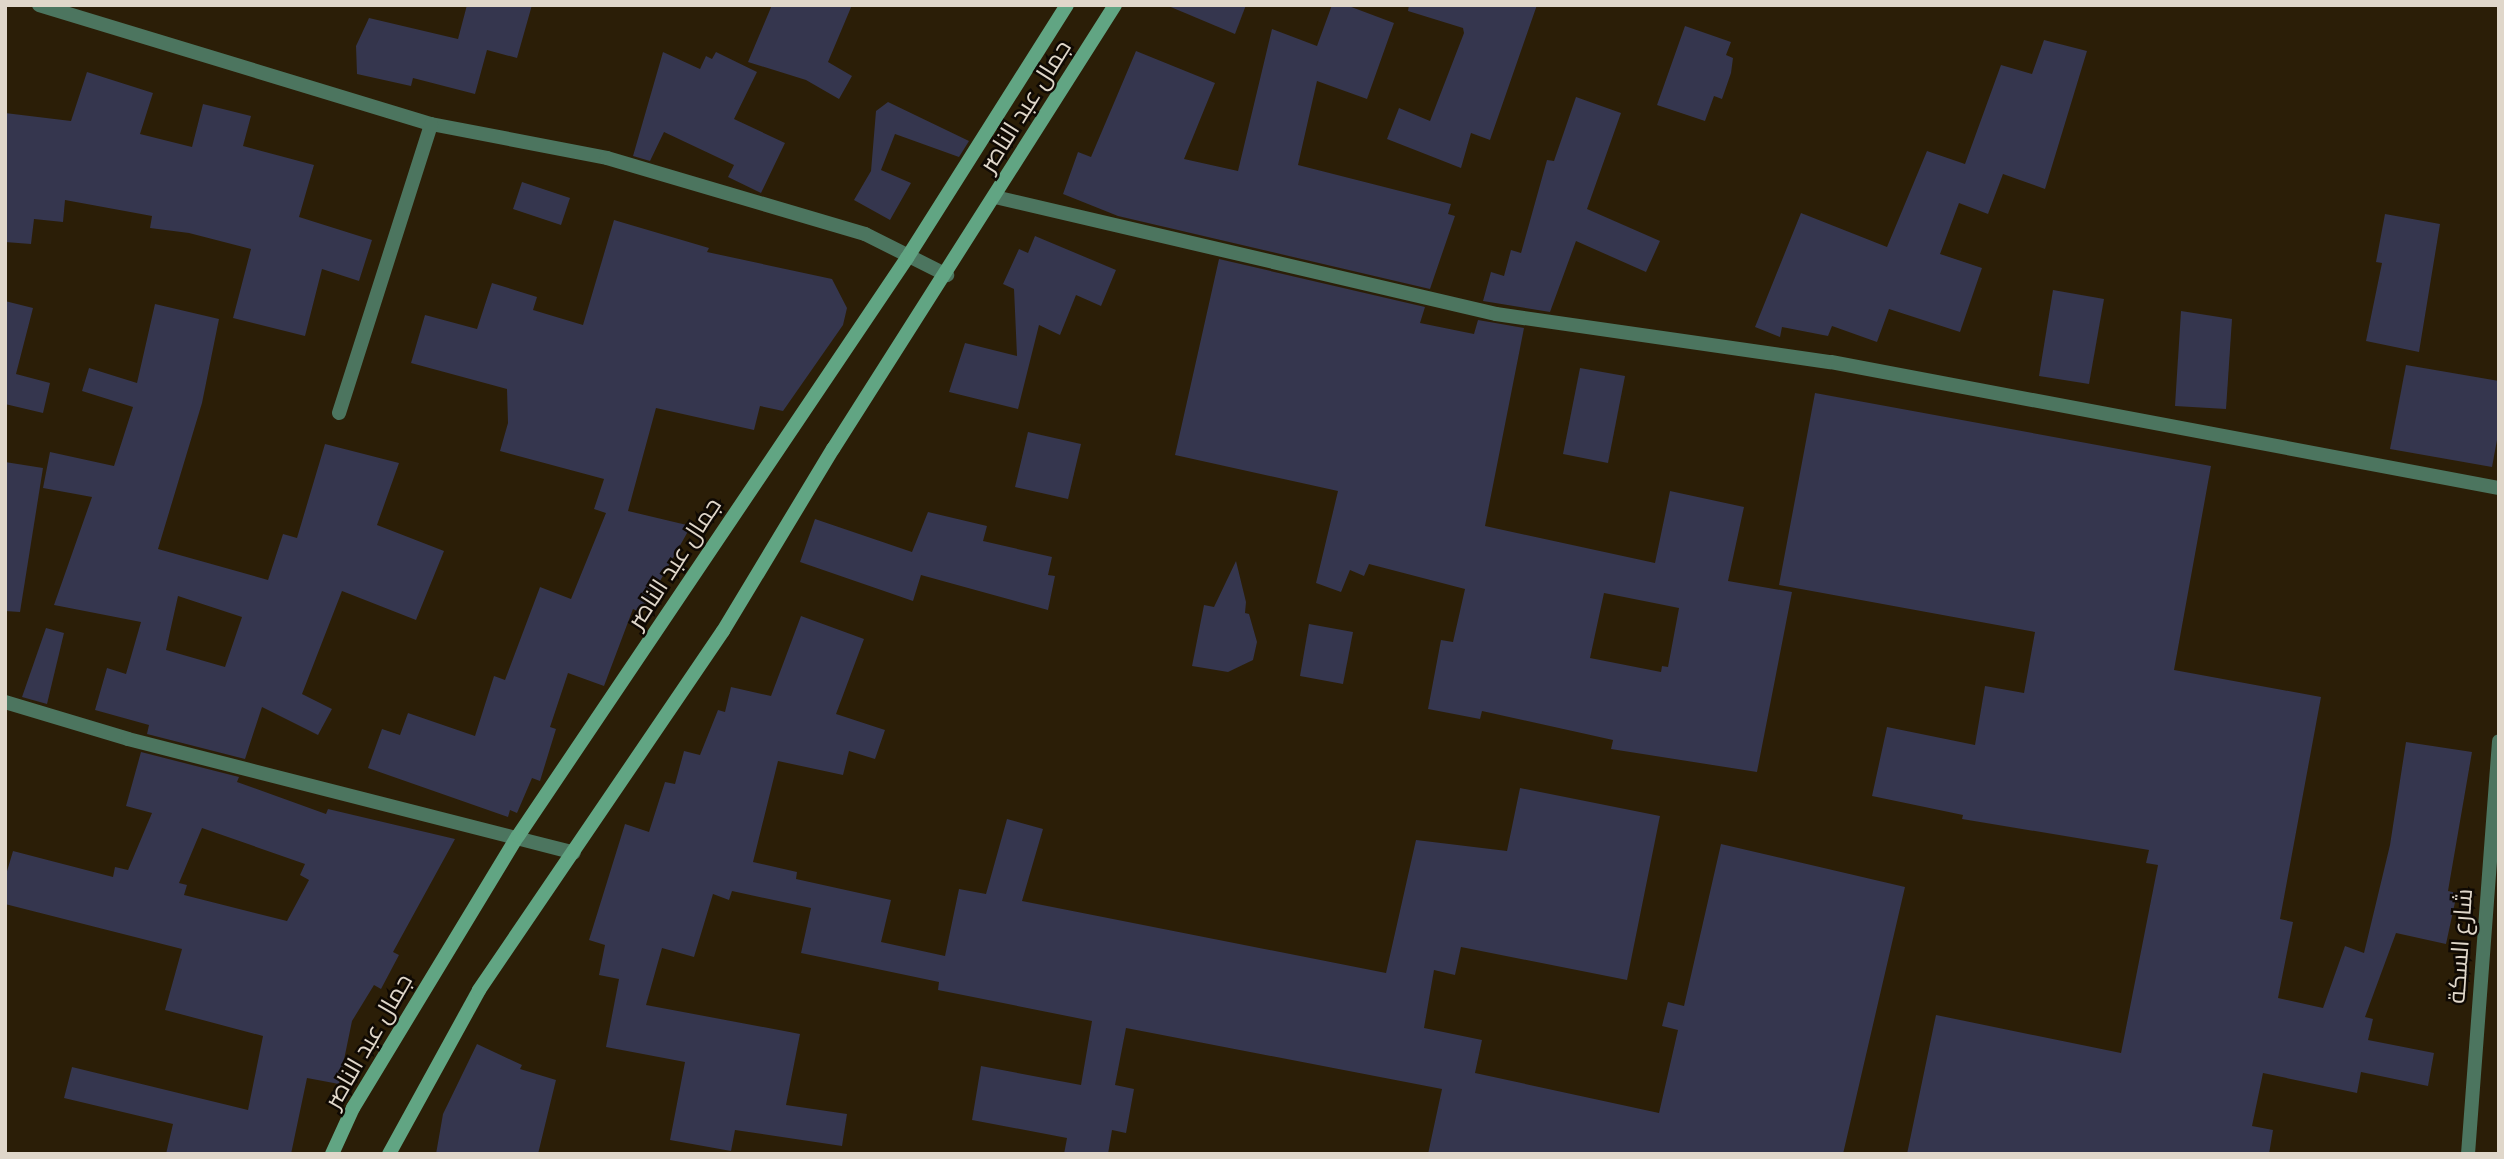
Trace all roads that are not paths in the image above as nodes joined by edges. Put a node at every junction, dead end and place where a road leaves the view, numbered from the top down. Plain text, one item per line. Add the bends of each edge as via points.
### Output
1 (38, 5) edge
2 (1068, 5) edge
3 (1115, 5) edge
4 (431, 124) junction
5 (995, 197) junction
6 (907, 258) junction
7 (947, 275) junction
8 (339, 413) dead end
9 (2499, 488) edge
10 (5, 702) edge
11 (2499, 741) edge
12 (518, 836) junction
13 (574, 853) junction
14 (332, 1154) edge
15 (389, 1154) edge
16 (2468, 1154) edge

1 - 4 street
2 - 6 main road, جمال عبد الناصر
3 - 5 main road, جمال عبد الناصر
4 - 6 street via 607,158 865,234
4 - 8 street
5 - 7 main road, جمال عبد الناصر
5 - 9 street via 1496,314 1831,362
6 - 7 street
6 - 12 main road, جمال عبد الناصر
7 - 13 main road, جمال عبد الناصر via 833,449 723,631
10 - 12 street via 128,740
11 - 16 street, شارع السكة
12 - 13 street
12 - 14 main road, جمال عبد الناصر via 360,1097
13 - 15 main road, جمال عبد الناصر via 479,990

